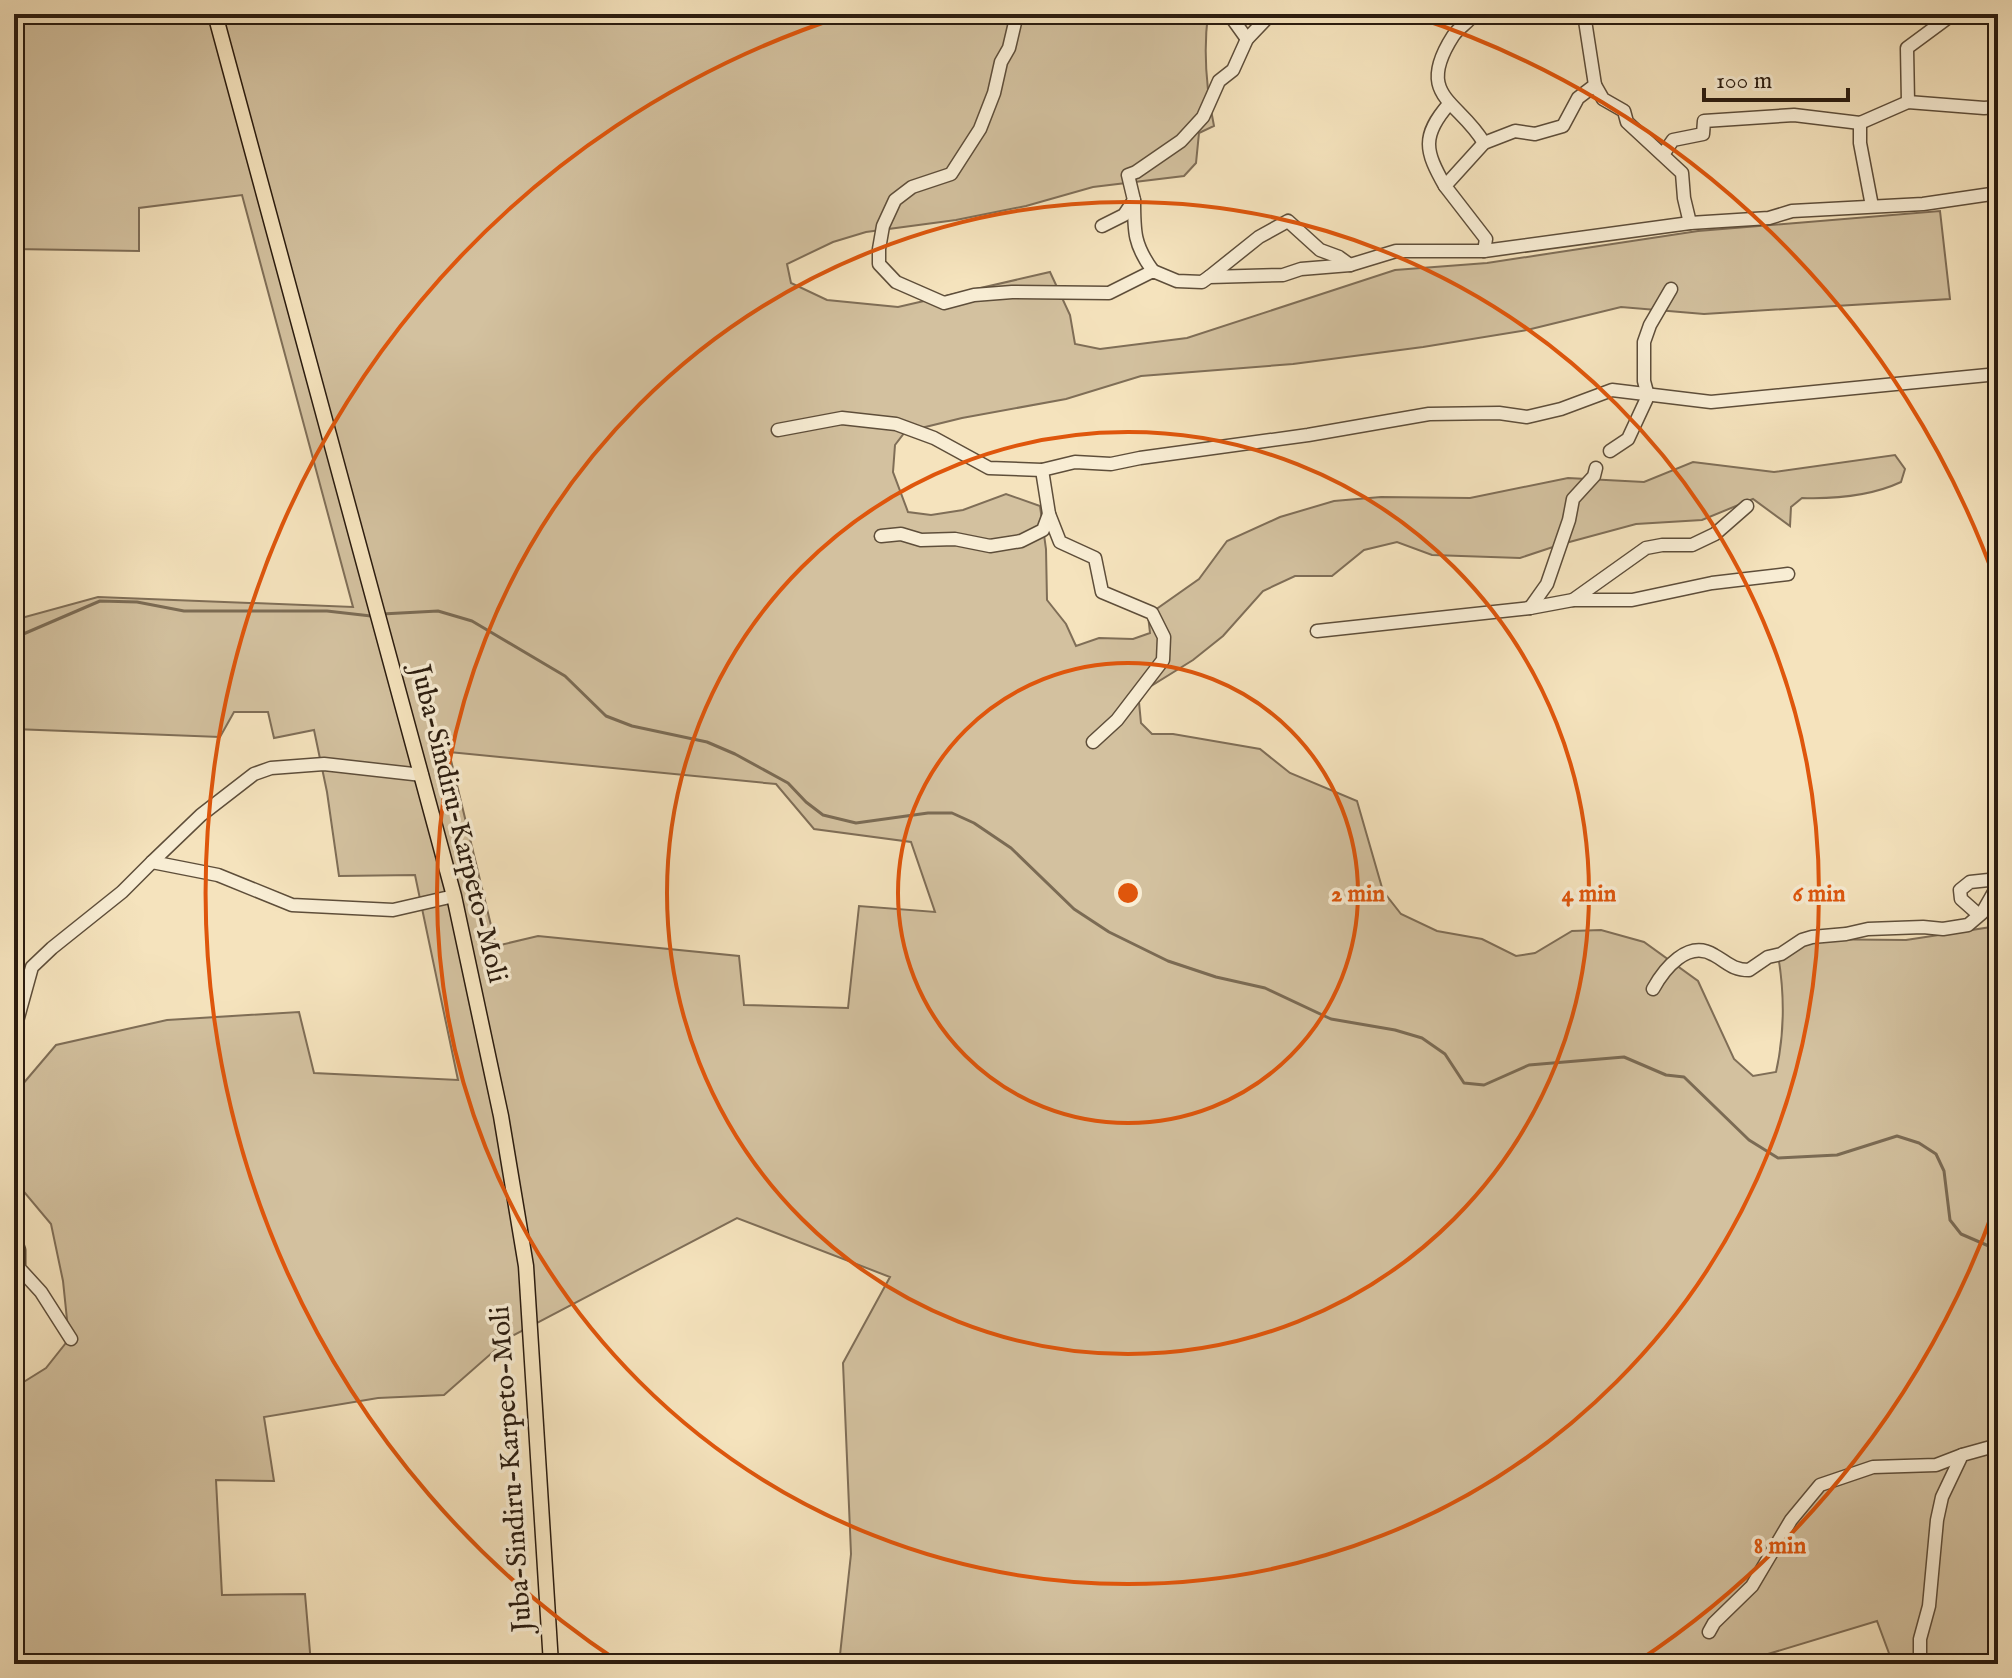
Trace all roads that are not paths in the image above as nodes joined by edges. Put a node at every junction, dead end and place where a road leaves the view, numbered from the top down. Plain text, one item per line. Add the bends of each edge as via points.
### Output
1 (215, 14) edge
2 (1017, 14) edge
3 (1229, 14) edge
4 (1271, 14) edge
5 (1474, 14) edge
6 (1584, 14) edge
7 (1953, 14) edge
8 (1247, 39) junction
9 (1595, 85) junction
10 (1908, 102) junction
11 (1449, 104) junction
12 (1998, 107) edge
13 (1860, 123) junction
14 (1484, 143) junction
15 (1664, 153) junction
16 (1445, 186) junction
17 (1998, 193) edge
18 (1134, 200) junction
19 (1872, 206) junction
20 (1690, 223) junction
21 (1102, 226) dead end
22 (1484, 251) junction
23 (1350, 265) junction
24 (1153, 271) junction
25 (1209, 277) junction
26 (1671, 289) dead end
27 (1998, 374) edge
28 (1648, 396) junction
29 (778, 430) dead end
30 (1610, 451) dead end
31 (1596, 468) dead end
32 (1042, 470) junction
33 (1747, 506) dead end
34 (1049, 514) junction
35 (881, 536) dead end
36 (1788, 574) dead end
37 (1573, 600) junction
38 (1530, 608) junction
39 (1317, 631) dead end
40 (1093, 742) dead end
41 (422, 775) junction
42 (152, 862) junction
43 (1998, 879) edge
44 (1998, 885) edge
45 (454, 896) junction
46 (1979, 915) junction
47 (1653, 989) dead end
48 (14, 1032) edge
49 (14, 1235) edge
50 (71, 1339) dead end
51 (1998, 1445) edge
52 (1962, 1455) junction
53 (1709, 1632) dead end
54 (551, 1664) edge
55 (1920, 1664) edge

1 - 41 main road, Juba-Sindiru-Karpeto-Moli
2 - 24 street via 980,129 951,174 912,187 895,200 883,226 879,264 896,282 944,303 1012,292 1109,293
3 - 8 street
4 - 8 street
5 - 11 street via 1441,57 1438,79
6 - 9 street
7 - 10 street via 1907,48
8 - 18 street via 1203,117 1181,141 1128,175
9 - 14 street via 1578,98 1563,126 1535,134 1515,131
9 - 15 street via 1603,99 1624,111 1627,122
10 - 12 street
10 - 13 street
11 - 14 street
11 - 16 street via 1430,131 1429,158
13 - 15 street via 1794,115 1704,121 1703,134 1673,140
13 - 19 street
14 - 16 street
15 - 20 street via 1682,173
16 - 22 street via 1486,239
17 - 19 street
18 - 21 street via 1124,215
18 - 24 street via 1140,254
19 - 20 street
20 - 22 street
22 - 23 street via 1396,251
23 - 25 street via 1283,275
23 - 25 street via 1320,250 1288,221
24 - 25 street via 1177,281 1202,282
26 - 28 street via 1644,342
27 - 28 street via 1711,402
28 - 30 street via 1628,439
28 - 32 street via 1612,390 1527,417 1429,414
29 - 32 street via 842,418 896,424 989,468
31 - 38 street via 1573,499 1547,584
32 - 34 street
33 - 37 street via 1715,534 1692,545 1646,548
34 - 35 street via 1043,530 1021,541 990,546
34 - 40 street via 1060,542 1095,558 1102,592 1152,613 1164,637 1163,660
36 - 37 street via 1632,600
37 - 38 street
38 - 39 street
41 - 42 street via 324,764 271,768 254,774 201,815
41 - 45 main road, Juba-Sindiru-Karpeto-Moli
42 - 45 street via 218,875 292,905 393,910
42 - 48 street via 32,967
43 - 46 street via 1970,882 1960,890 1961,899
44 - 46 street
45 - 54 main road, Juba-Sindiru-Karpeto-Moli via 523,1238
46 - 47 street via 1958,928 1868,929 1812,937 1749,970 1731,968 1709,952 1688,954 1677,957
49 - 50 street via 19,1268
51 - 52 street
52 - 53 street via 1936,1465 1873,1467 1820,1485 1791,1520 1752,1586
52 - 55 street via 1937,1520

